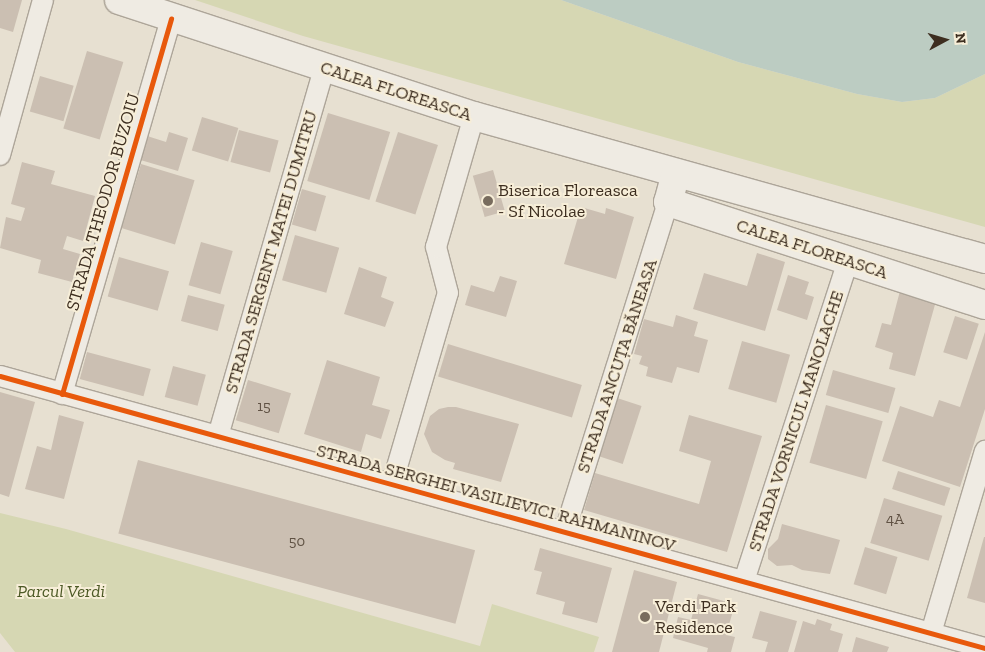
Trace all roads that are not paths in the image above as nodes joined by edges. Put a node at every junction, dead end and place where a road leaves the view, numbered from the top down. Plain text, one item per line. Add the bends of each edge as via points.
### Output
1 (43, 0) edge
2 (119, 0) edge
3 (172, 18) junction
4 (324, 68) junction
5 (474, 116) junction
6 (0, 155) edge
7 (683, 175) junction
8 (680, 206) junction
9 (985, 259) edge
10 (848, 261) junction
11 (985, 305) edge
12 (0, 376) edge
13 (62, 394) junction
14 (218, 436) junction
15 (985, 451) edge
16 (392, 484) junction
17 (565, 531) junction
18 (744, 581) junction
19 (931, 633) junction
20 (985, 648) edge

1 - 6 street
2 - 3 main road, CALEA FLOREASCA
3 - 4 main road, CALEA FLOREASCA
3 - 13 street, STRADA THEODOR BUZOIU
4 - 5 main road, CALEA FLOREASCA
4 - 14 street, STRADA SERGENT MATEI DUMITRU
5 - 7 main road, CALEA FLOREASCA
5 - 16 street via 436,247 448,292
7 - 8 main road
7 - 9 main road, CALEA FLOREASCA
8 - 10 main road, CALEA FLOREASCA
8 - 17 street, STRADA ANCUȚA BĂNEASA
10 - 11 main road, CALEA FLOREASCA
10 - 18 street, STRADA VORNICUL MANOLACHE
12 - 13 street, STRADA SERGHEI VASILIEVICI RAHMANINOV
13 - 14 street, STRADA SERGHEI VASILIEVICI RAHMANINOV
14 - 16 street, STRADA SERGHEI VASILIEVICI RAHMANINOV
15 - 19 street
16 - 17 street, STRADA SERGHEI VASILIEVICI RAHMANINOV
17 - 18 street, STRADA SERGHEI VASILIEVICI RAHMANINOV
18 - 19 street, STRADA SERGHEI VASILIEVICI RAHMANINOV
19 - 20 street, STRADA SERGHEI VASILIEVICI RAHMANINOV

